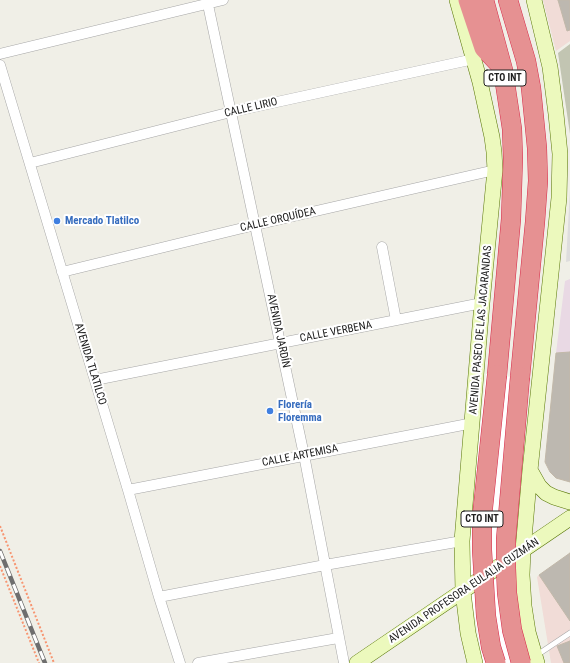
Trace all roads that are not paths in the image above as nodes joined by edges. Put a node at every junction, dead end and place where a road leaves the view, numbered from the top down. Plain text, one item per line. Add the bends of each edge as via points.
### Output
1 (223, 0) edge
2 (457, 0) edge
3 (468, 0) edge
4 (484, 0) edge
5 (508, 0) edge
6 (522, 0) edge
7 (534, 0) edge
8 (207, 2) edge
9 (0, 54) edge
10 (474, 59) junction
11 (526, 62) junction
12 (0, 65) edge
13 (504, 70) junction
14 (231, 112) junction
15 (30, 162) junction
16 (495, 170) junction
17 (255, 225) junction
18 (382, 247) dead end
19 (62, 272) junction
20 (482, 303) junction
21 (396, 320) junction
22 (280, 343) junction
23 (95, 380) junction
24 (475, 395) junction
25 (537, 401) junction
26 (473, 423) junction
27 (304, 455) junction
28 (530, 470) junction
29 (128, 490) junction
30 (570, 502) edge
31 (570, 518) edge
32 (462, 541) junction
33 (523, 550) junction
34 (325, 565) junction
35 (463, 592) junction
36 (159, 597) junction
37 (570, 634) edge
38 (338, 638) junction
39 (531, 661) edge
40 (180, 663) edge
41 (198, 663) edge
42 (344, 663) edge
43 (357, 663) edge
44 (475, 663) edge
45 (496, 663) edge

1 - 8 street
2 - 10 main road, AVENIDA PASEO DE LAS JACARANDAS / CTO INT
3 - 13 highway via 484,48
4 - 13 highway, CTO INT
5 - 11 highway, CTO INT
6 - 11 highway via 530,36
7 - 25 main road via 550,67 560,154 559,198
8 - 9 street
8 - 14 street, AVENIDA JARDÍN
10 - 14 street, CALLE LIRIO
10 - 16 main road, AVENIDA PASEO DE LAS JACARANDAS / CTO INT via 492,137
11 - 39 highway, CTO INT, bridge via 531,88 538,181 506,539 506,568 512,630
12 - 15 street, AVENIDA TLATILCO
13 - 45 highway, CTO INT, bridge via 514,158 511,219 482,517 486,616
14 - 15 street, CALLE LIRIO
14 - 17 street, AVENIDA JARDÍN
15 - 19 street, AVENIDA TLATILCO
16 - 17 street, CALLE ORQUÍDEA
16 - 20 main road, AVENIDA PASEO DE LAS JACARANDAS / CTO INT
17 - 19 street, CALLE ORQUÍDEA
17 - 22 street, AVENIDA JARDÍN
18 - 21 street
19 - 23 street, AVENIDA TLATILCO
20 - 21 street, CALLE VERBENA
20 - 24 main road, AVENIDA PASEO DE LAS JACARANDAS / CTO INT
21 - 22 street, CALLE VERBENA
22 - 23 street, CALLE VERBENA
22 - 27 street, AVENIDA JARDÍN
23 - 29 street, AVENIDA TLATILCO
24 - 25 main road
24 - 26 main road, AVENIDA PASEO DE LAS JACARANDAS / CTO INT
25 - 28 main road
26 - 27 street, CALLE ARTEMISA
26 - 32 main road, AVENIDA PASEO DE LAS JACARANDAS / CTO INT
27 - 29 street, CALLE ARTEMISA
27 - 34 street, AVENIDA JARDÍN
28 - 30 main road via 539,486 546,492
28 - 33 main road
29 - 36 street, AVENIDA TLATILCO
31 - 33 main road, AVENIDA PROFESORA EULALIA GUZMÁN
32 - 34 street
32 - 35 main road, AVENIDA PASEO DE LAS JACARANDAS / CTO INT
33 - 35 main road, AVENIDA PROFESORA EULALIA GUZMÁN
33 - 39 main road via 524,606
34 - 36 street
34 - 38 street, AVENIDA JARDÍN
35 - 43 main road, AVENIDA PROFESORA EULALIA GUZMÁN
35 - 44 main road, AVENIDA PASEO DE LAS JACARANDAS / CTO INT
36 - 40 street, AVENIDA TLATILCO
37 - 39 lane
38 - 41 street
38 - 42 street, AVENIDA JARDÍN

